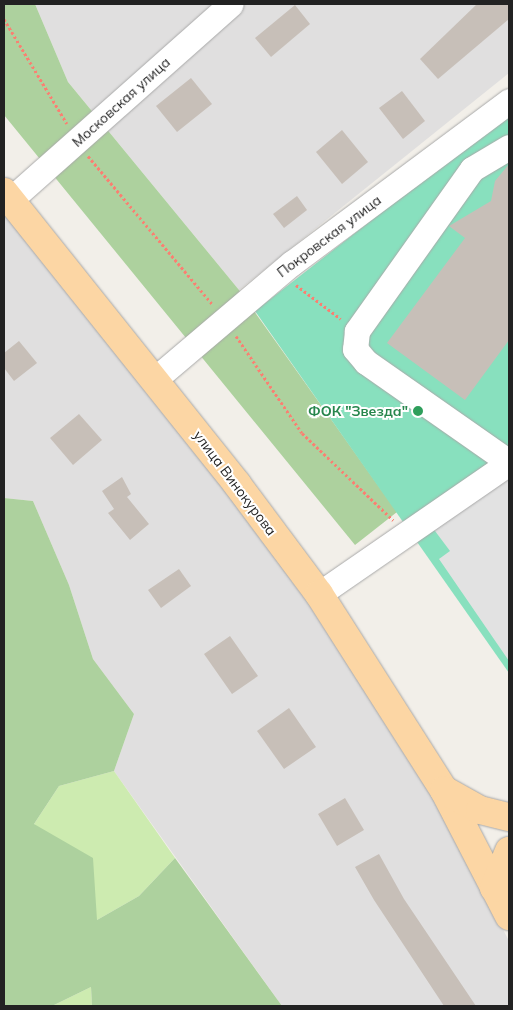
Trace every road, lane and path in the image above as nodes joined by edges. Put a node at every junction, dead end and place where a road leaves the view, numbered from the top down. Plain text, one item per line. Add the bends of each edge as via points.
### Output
1 (231, 4) edge
2 (4, 19) edge
3 (509, 101) edge
4 (76, 142) junction
5 (509, 147) edge
6 (7, 196) edge
7 (280, 272) junction
8 (225, 319) junction
9 (357, 332) junction
10 (154, 379) junction
11 (509, 462) edge
12 (405, 534) junction
13 (319, 594) junction
14 (444, 790) junction
15 (509, 817) edge
16 (509, 851) edge
17 (494, 888) junction
18 (509, 916) edge

1 - 4 street, Московская улица
2 - 4 path
3 - 7 street, Покровская улица
4 - 6 street, Московская улица
4 - 8 path
5 - 9 street via 472,169
6 - 10 main road, улица Винокурова
7 - 8 street, Покровская улица
7 - 9 path
8 - 10 street, Покровская улица
8 - 12 path via 302,433
9 - 11 street via 354,349 366,362
10 - 13 main road, улица Винокурова
11 - 12 street
12 - 13 street
13 - 14 main road, улица Винокурова
14 - 15 main road via 480,810
14 - 17 main road, улица Винокурова
16 - 17 main road
17 - 18 main road, улица Винокурова

